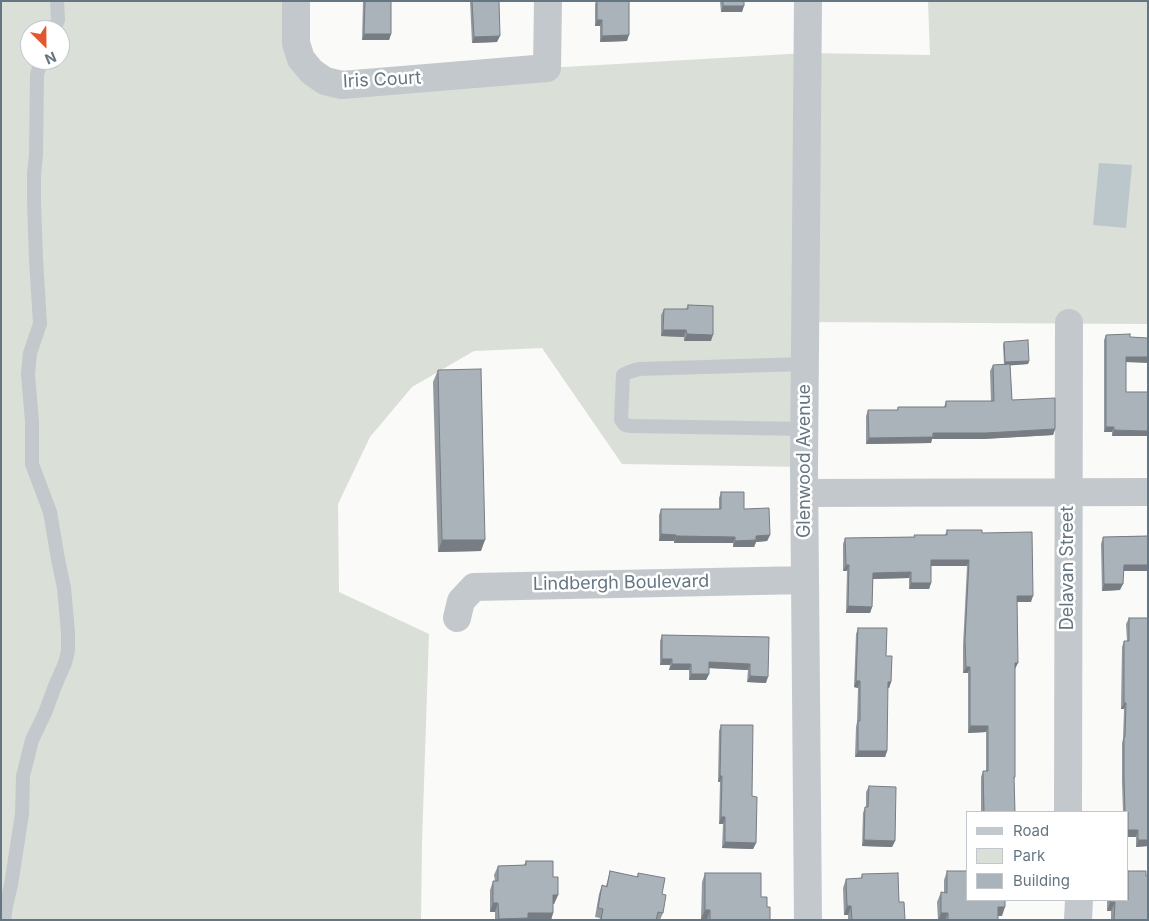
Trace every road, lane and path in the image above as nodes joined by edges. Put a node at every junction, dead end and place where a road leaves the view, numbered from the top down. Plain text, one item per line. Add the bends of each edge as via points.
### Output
1 (57, 1) edge
2 (296, 1) edge
3 (548, 1) edge
4 (808, 1) edge
5 (58, 20) edge
6 (38, 70) edge
7 (1069, 323) dead end
8 (805, 364) junction
9 (805, 429) junction
10 (1068, 492) junction
11 (1148, 492) edge
12 (804, 493) junction
13 (805, 580) junction
14 (456, 618) dead end
15 (1068, 811) edge
16 (1079, 901) edge
17 (4, 920) edge
18 (808, 920) edge
19 (1078, 920) edge

1 - 5 lane
2 - 3 street, Iris Court via 296,43 301,59 326,81 342,85 547,68
4 - 8 street, Glenwood Avenue
6 - 17 lane via 34,192 40,324 30,353 28,374 32,464 50,512 64,588 68,651 32,740 23,776 22,814
7 - 10 street, Delavan Street
8 - 9 street, Glenwood Avenue
8 - 9 lane via 629,372 623,375 621,420 632,426
9 - 12 street, Glenwood Avenue
10 - 11 street
10 - 12 street
10 - 15 street, Delavan Street
12 - 13 street, Glenwood Avenue
13 - 14 street, Lindbergh Boulevard via 474,587 461,601
13 - 18 street, Glenwood Avenue
16 - 19 street

